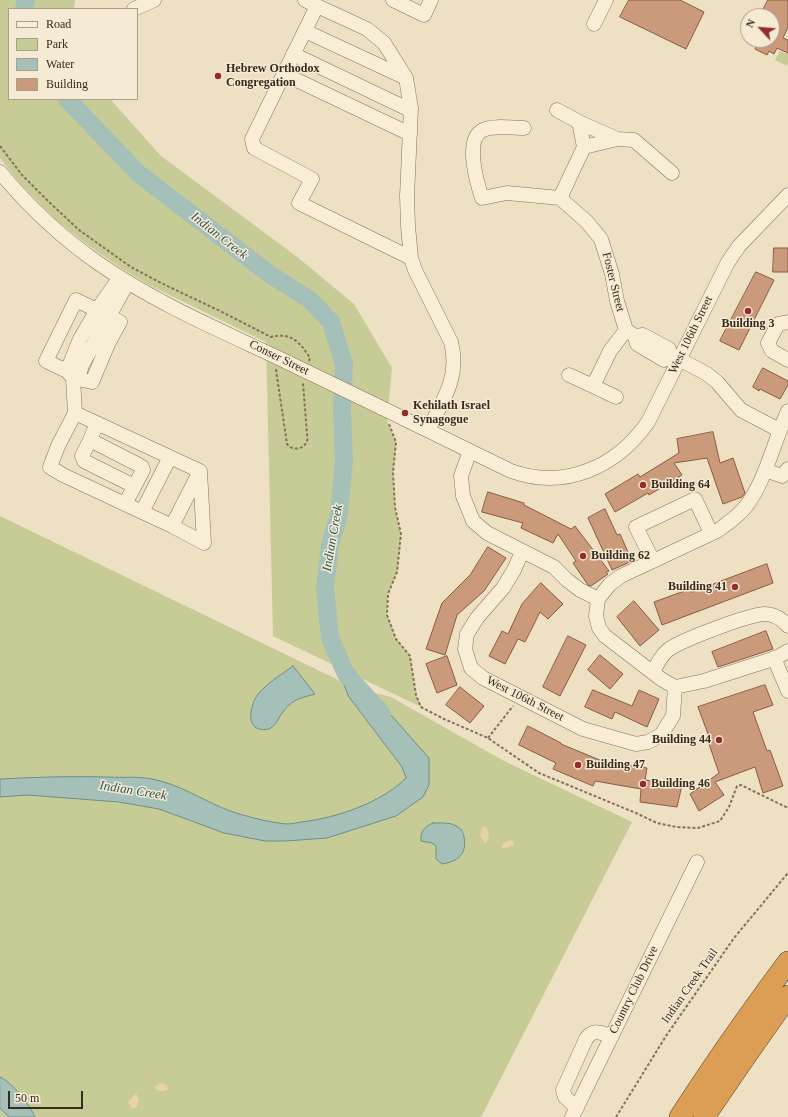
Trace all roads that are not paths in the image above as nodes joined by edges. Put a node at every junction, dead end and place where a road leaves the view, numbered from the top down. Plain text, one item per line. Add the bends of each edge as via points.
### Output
1 (154, 0) edge
2 (393, 0) edge
3 (431, 0) edge
4 (606, 0) edge
5 (311, 3) edge
6 (136, 8) edge
7 (594, 24) dead end
8 (305, 31) junction
9 (293, 54) junction
10 (284, 74) junction
11 (406, 78) junction
12 (390, 100) junction
13 (410, 110) junction
14 (557, 110) dead end
15 (380, 120) junction
16 (579, 122) junction
17 (524, 128) dead end
18 (410, 134) junction
19 (617, 139) junction
20 (584, 147) junction
21 (0, 172) edge
22 (672, 173) dead end
23 (788, 195) edge
24 (560, 198) junction
25 (411, 258) junction
26 (124, 280) junction
27 (103, 313) junction
28 (788, 322) edge
29 (631, 333) junction
30 (675, 358) junction
31 (788, 360) edge
32 (569, 375) dead end
33 (72, 376) junction
34 (593, 386) junction
35 (616, 397) dead end
36 (788, 411) edge
37 (75, 413) junction
38 (97, 423) junction
39 (428, 430) junction
40 (779, 430) junction
41 (90, 440) junction
42 (470, 451) junction
43 (170, 457) junction
44 (788, 469) edge
45 (591, 470) joint
46 (765, 470) junction
47 (200, 471) junction
48 (134, 486) junction
49 (125, 504) junction
50 (142, 512) junction
51 (172, 526) junction
52 (711, 533) junction
53 (522, 552) junction
54 (652, 561) junction
55 (598, 599) junction
56 (788, 626) edge
57 (788, 651) edge
58 (774, 658) junction
59 (653, 673) junction
60 (675, 687) junction
61 (788, 691) edge
62 (697, 862) dead end
63 (788, 962) edge
64 (788, 996) edge
65 (612, 1036) junction
66 (574, 1112) edge
67 (680, 1117) edge
68 (704, 1117) edge

1 - 6 street
2 - 3 street via 424,15
4 - 7 street
5 - 8 street
5 - 11 street via 367,30 384,44
8 - 9 street
8 - 11 street
9 - 10 street
9 - 12 street
10 - 15 street
10 - 25 street via 252,139 254,148 312,179 299,203
11 - 13 street
12 - 13 street
12 - 15 street
13 - 18 street
14 - 16 street
15 - 18 street
16 - 19 street
16 - 20 street
17 - 24 street via 483,130 475,137 473,146 477,182 482,198 507,194
18 - 25 street via 407,196
19 - 20 street
19 - 22 street via 634,140
20 - 24 street
21 - 26 street, Conser Street via 16,191 68,240
23 - 30 street, West 106th Street via 739,246
24 - 29 street, Foster Street via 587,222 601,239 612,274 616,300
25 - 39 street via 451,342 454,354 450,387
26 - 27 street
26 - 39 street, Conser Street, bridge via 170,305
27 - 33 street via 80,338
27 - 33 street via 120,322 92,382
27 - 33 street via 76,300 46,361
28 - 31 street via 778,324 768,344 772,351
29 - 30 street via 643,335 669,349
29 - 34 street via 610,351
30 - 40 street via 707,374 741,410
30 - 45 street, West 106th Street via 653,413 639,435 613,458
32 - 34 street
33 - 37 street
34 - 35 street
36 - 40 street
37 - 38 street
37 - 49 street via 50,467
38 - 41 street
38 - 43 street
39 - 42 street, Conser Street
40 - 46 street
41 - 48 street via 82,456 84,461
41 - 48 street via 140,465 143,470
42 - 45 street, Conser Street via 525,476 570,476
42 - 53 street via 461,476 463,496 473,521 487,533
43 - 47 street
43 - 50 street
44 - 46 street via 782,476
46 - 52 street via 746,506 730,522
47 - 51 street
47 - 51 street via 204,543
48 - 49 street
49 - 50 street
50 - 51 street
52 - 54 street
52 - 54 street via 695,499 636,527
53 - 55 street via 554,567 580,590
53 - 60 street, West 106th Street via 503,588 467,634 465,649 471,668 483,678 520,698 583,728 636,744 648,742 661,735 673,716
54 - 55 street via 621,576 610,584
55 - 59 street via 596,616 599,628
56 - 59 street via 772,615 763,614 734,622 670,649 660,658
57 - 58 street
58 - 60 street via 704,681
58 - 61 street
59 - 60 street
62 - 65 street, Country Club Drive
63 - 67 highway via 722,1052
64 - 68 highway
65 - 66 street, Country Club Drive
65 - 66 street via 597,1032 590,1034 586,1039 563,1090

